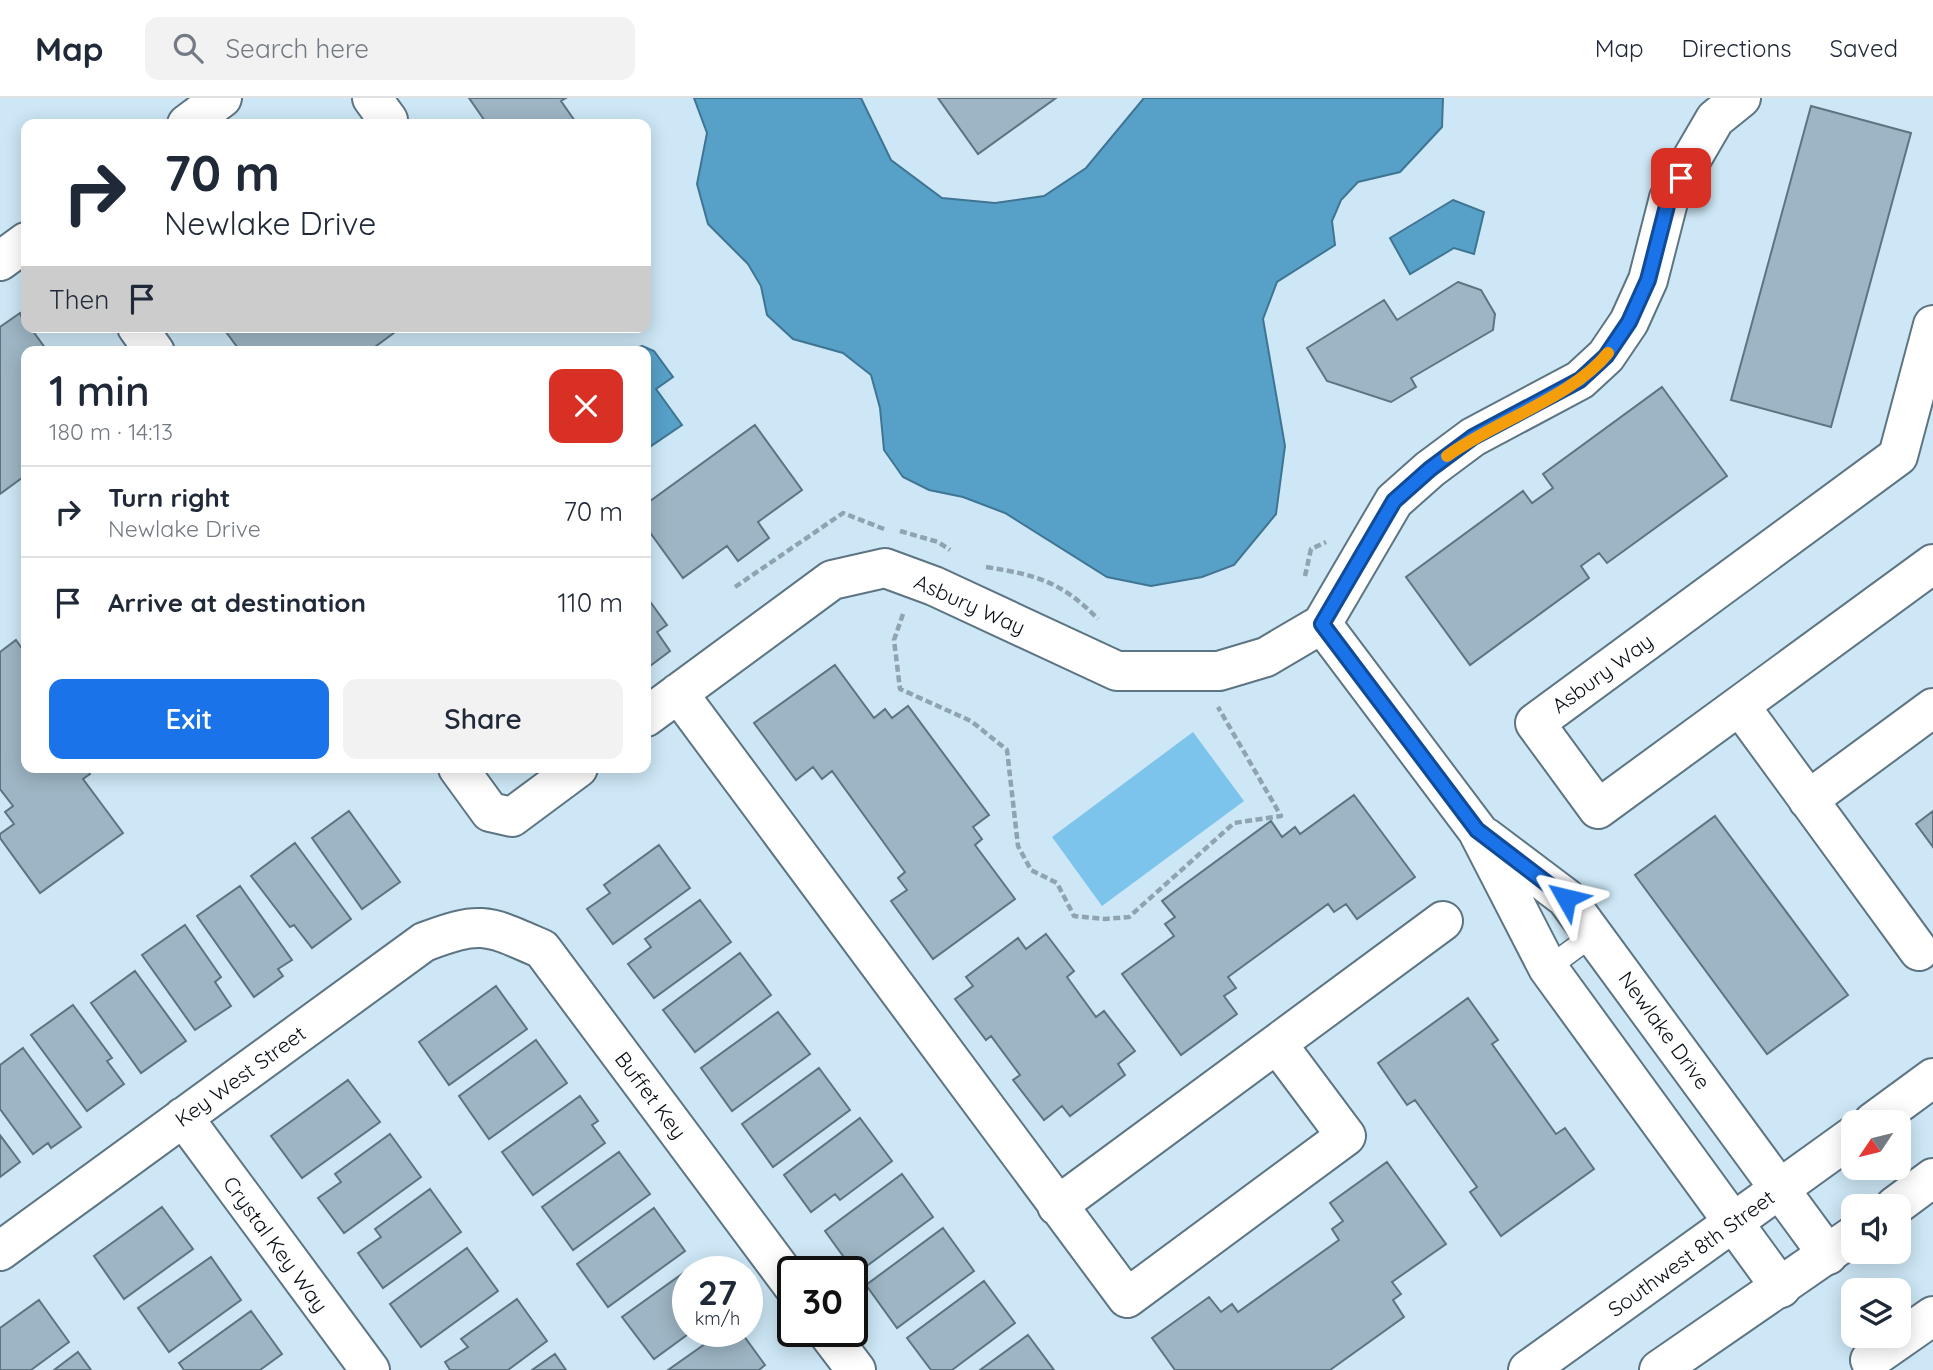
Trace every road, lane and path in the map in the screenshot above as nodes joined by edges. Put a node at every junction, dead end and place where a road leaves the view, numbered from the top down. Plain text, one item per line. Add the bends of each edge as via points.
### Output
1 (222, 98) edge
2 (1741, 98) edge
3 (194, 119) edge
4 (21, 246) edge
5 (0, 261) edge
6 (1933, 325) edge
7 (1933, 430) edge
8 (1898, 456) junction
9 (1334, 537) dead end
10 (957, 554) dead end
11 (1933, 564) edge
12 (976, 565) dead end
13 (1304, 582) dead end
14 (734, 587) dead end
15 (906, 605) dead end
16 (1103, 624) dead end
17 (1322, 624) junction
18 (1198, 672) junction
19 (678, 693) junction
20 (1740, 706) junction
21 (1933, 708) edge
22 (651, 714) edge
23 (462, 773) edge
24 (571, 773) edge
25 (1808, 800) junction
26 (1477, 830) junction
27 (1443, 921) dead end
28 (491, 927) joint
29 (1594, 934) junction
30 (1919, 951) dead end
31 (1548, 968) junction
32 (1278, 1045) junction
33 (1933, 1078) edge
34 (1889, 1110) edge
35 (183, 1117) junction
36 (1841, 1145) edge
37 (1933, 1178) edge
38 (1780, 1189) junction
39 (1911, 1194) edge
40 (1057, 1206) junction
41 (1734, 1223) junction
42 (1841, 1246) edge
43 (0, 1251) edge
44 (777, 1265) edge
45 (1781, 1288) junction
46 (1933, 1316) edge
47 (838, 1347) edge
48 (1871, 1360) dead end
49 (369, 1370) edge
50 (856, 1370) edge
51 (1528, 1370) edge
52 (1659, 1370) edge

1 - 3 street
2 - 17 street via 1715,119 1669,198 1648,280 1629,322 1606,356 1580,380 1473,437 1394,501
4 - 5 street
6 - 8 street
7 - 8 street, Asbury Way
8 - 20 street, Asbury Way via 1535,723 1598,809
9 - 13 path via 1311,550
10 - 14 path via 938,542 880,528 843,513
11 - 20 street, Asbury Way
12 - 16 path via 1026,573 1074,594
15 - 18 path via 894,640 900,689 971,721 1007,750 1018,846 1031,870 1057,883 1074,916 1129,917 1234,823 1282,816
17 - 18 street, Asbury Way via 1266,657 1219,671
17 - 26 street, Newlake Drive
18 - 19 street, Asbury Way via 1116,671 934,586 885,568 832,580
19 - 22 street, Asbury Way
19 - 40 street
20 - 25 street
21 - 25 street
23 - 24 street via 490,812 512,817
25 - 30 street
26 - 29 street, Newlake Drive via 1566,898
26 - 31 street, Newlake Drive
27 - 32 street
28 - 35 street, Key West Street via 457,930 424,942
28 - 44 street, Buffet Key via 542,949
29 - 31 lane
29 - 38 street, Newlake Drive
31 - 41 street, Newlake Drive
32 - 40 street
32 - 40 street via 1346,1136 1126,1298
33 - 34 street
35 - 43 street, Key West Street
35 - 49 street, Crystal Key Way
36 - 38 street, Southwest 8th Street
37 - 39 street
38 - 41 street, Southwest 8th Street
38 - 42 street, Newlake Drive
41 - 45 street, Newlake Drive
41 - 51 street, Southwest 8th Street
42 - 45 street
45 - 52 street
46 - 48 street
47 - 50 street

